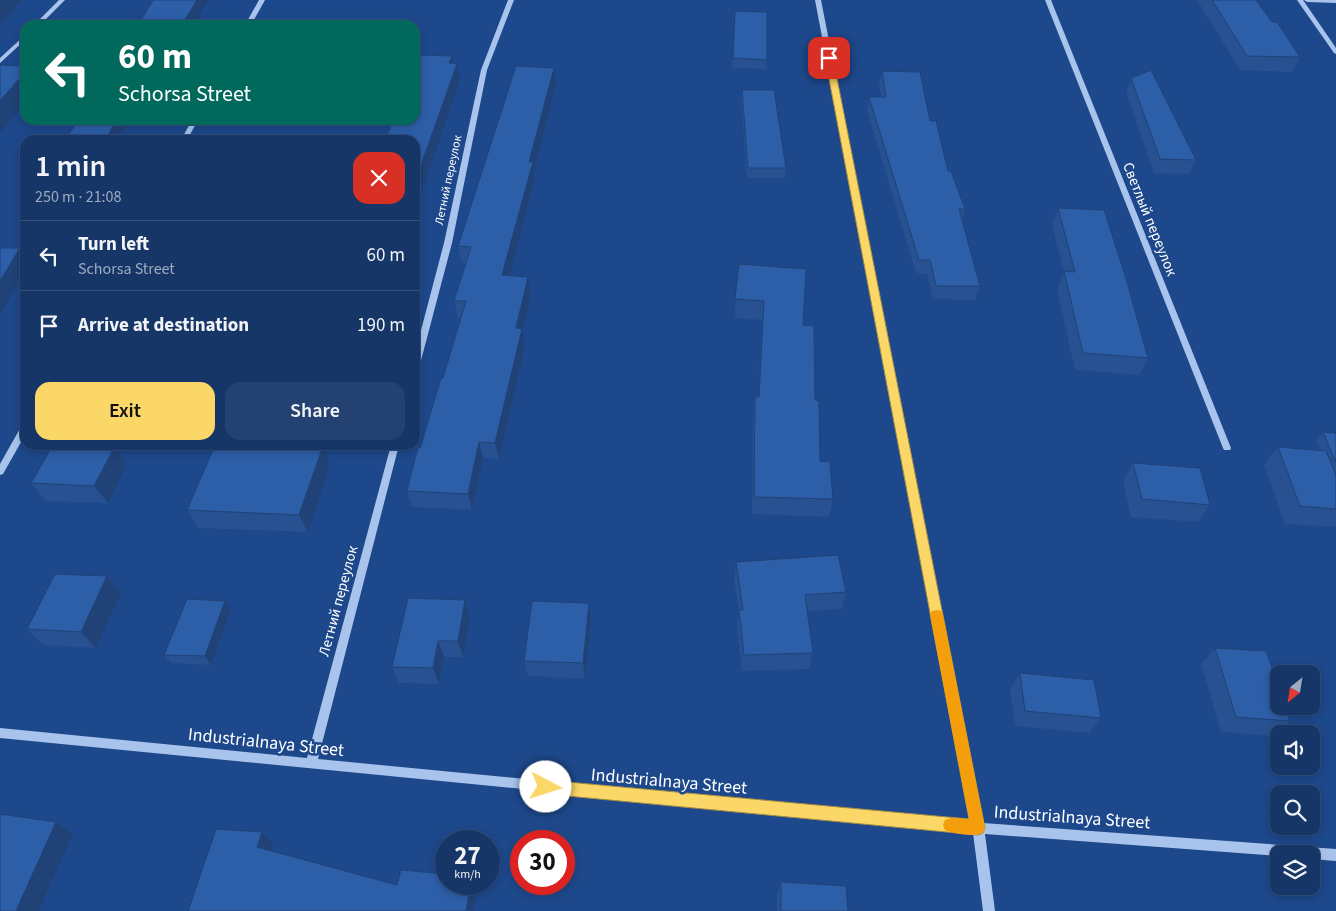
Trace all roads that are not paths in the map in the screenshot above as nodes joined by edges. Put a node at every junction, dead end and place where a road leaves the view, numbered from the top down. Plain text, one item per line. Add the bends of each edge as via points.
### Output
1 (62, 0) edge
2 (262, 0) edge
3 (511, 0) edge
4 (818, 0) edge
5 (1048, 0) edge
6 (1300, 0) edge
7 (1307, 0) edge
8 (1336, 1) edge
9 (42, 20) edge
10 (251, 20) edge
11 (20, 42) edge
12 (1336, 52) edge
13 (0, 61) edge
14 (420, 349) edge
15 (20, 436) edge
16 (1227, 448) dead end
17 (394, 450) edge
18 (0, 472) edge
19 (0, 733) edge
20 (311, 764) junction
21 (978, 828) junction
22 (1336, 855) edge
23 (989, 911) edge

1 - 9 street
2 - 10 street
3 - 14 street, Летний переулок via 484,70 448,243
4 - 21 street
5 - 16 street, Светлый переулок
6 - 12 street
7 - 8 street
11 - 13 street
15 - 18 street
17 - 20 street, Летний переулок
19 - 20 street, Industrialnaya Street
20 - 21 street, Industrialnaya Street
21 - 22 street, Industrialnaya Street
21 - 23 street

